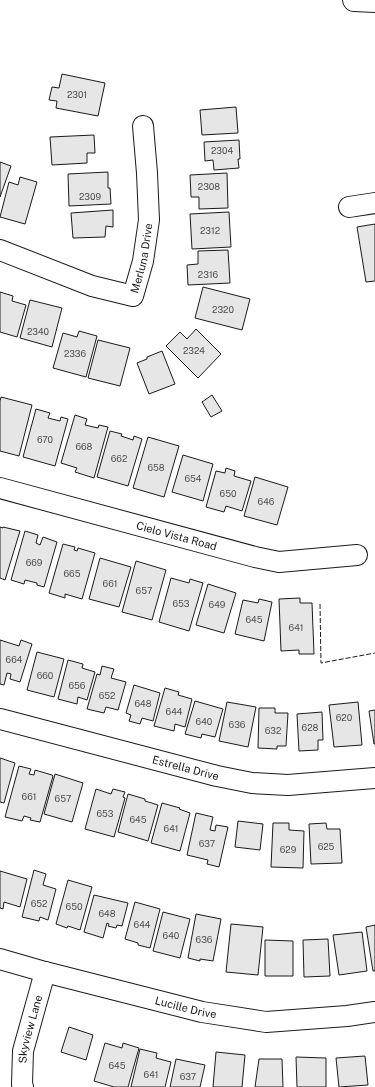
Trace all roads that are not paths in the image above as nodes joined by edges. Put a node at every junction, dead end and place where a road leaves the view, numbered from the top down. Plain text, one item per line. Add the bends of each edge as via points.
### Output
1 (354, 0) edge
2 (375, 0) edge
3 (143, 126) dead end
4 (375, 203) edge
5 (349, 207) dead end
6 (0, 250) edge
7 (0, 488) edge
8 (356, 555) dead end
9 (0, 718) edge
10 (375, 778) edge
11 (0, 959) edge
12 (45, 972) junction
13 (375, 1012) edge
14 (23, 1087) edge

1 - 2 main road
3 - 6 street, Merluna Drive via 149,220 143,261 133,296 92,286
4 - 5 street
7 - 8 street, Cielo Vista Road via 279,562
9 - 10 street, Estrella Drive via 252,783 288,785
11 - 12 street, Lucille Drive
12 - 13 street, Lucille Drive via 202,1012 266,1022
12 - 14 street, Skyview Lane via 23,1051

